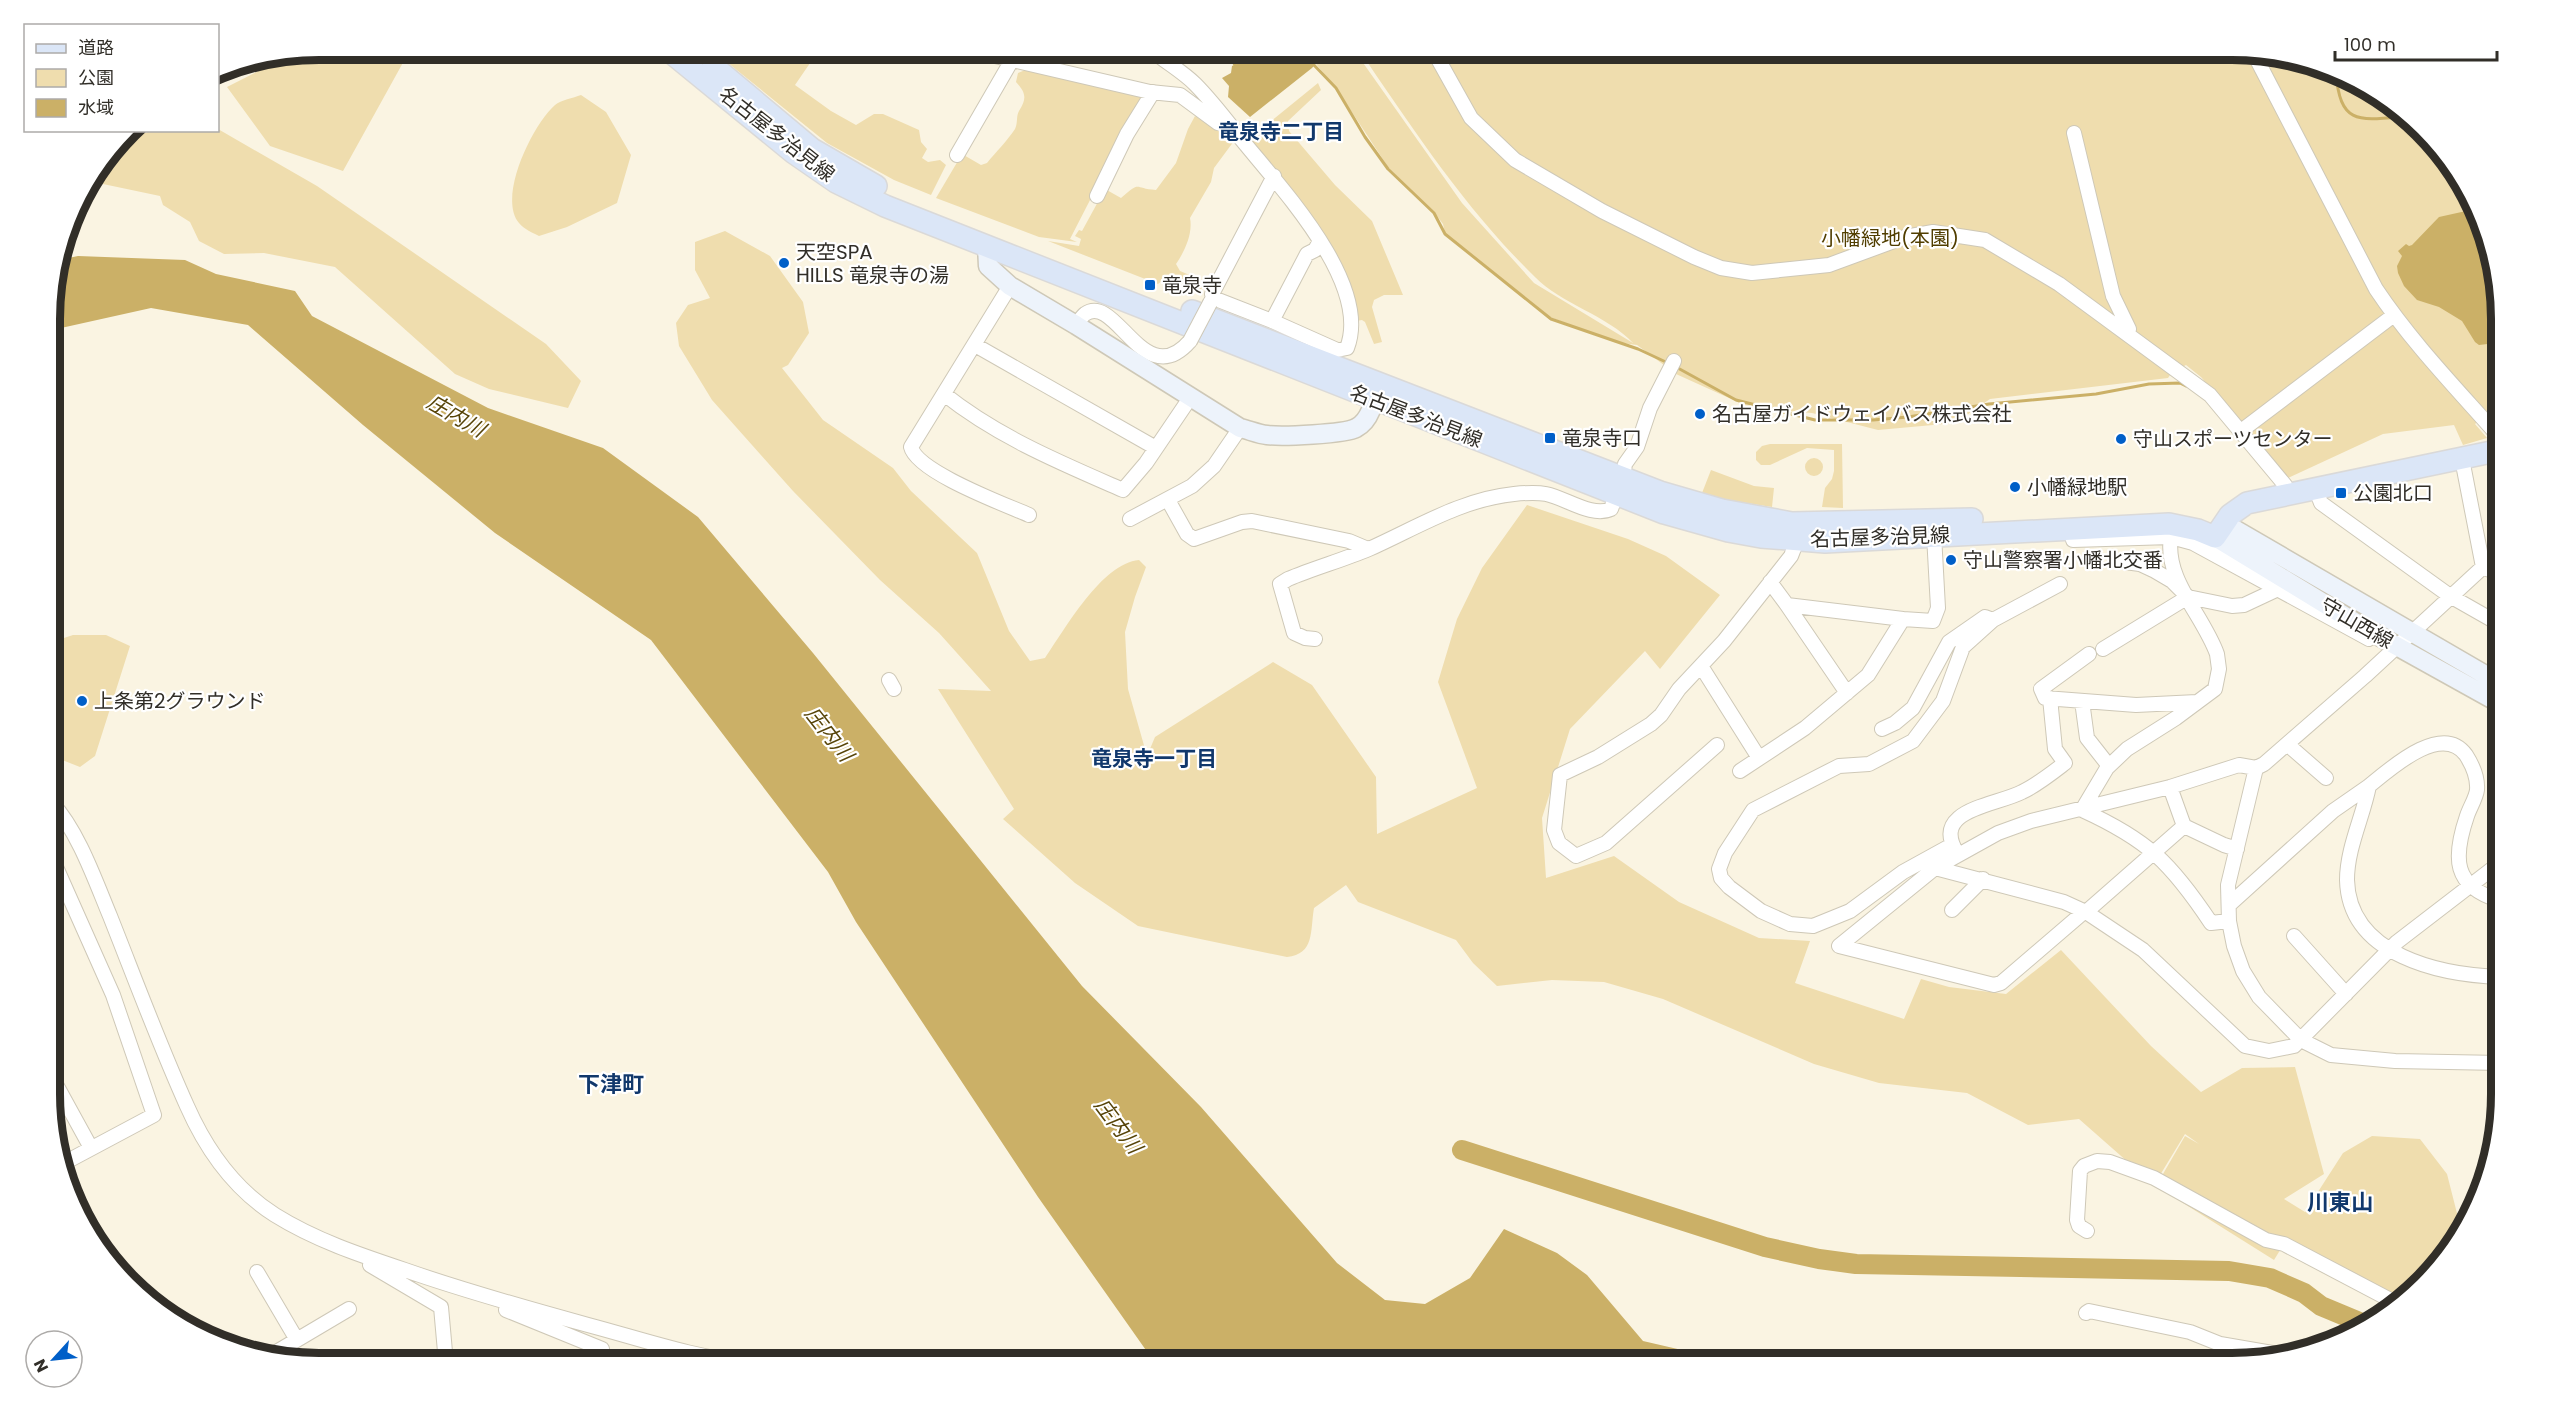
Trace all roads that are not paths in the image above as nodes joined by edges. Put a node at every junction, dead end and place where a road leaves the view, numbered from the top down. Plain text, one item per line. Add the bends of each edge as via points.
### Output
1 (680, 60) edge
2 (704, 60) edge
3 (1012, 60) joint
4 (1165, 60) edge
5 (1439, 60) edge
6 (2258, 62) edge
7 (1153, 92) junction
8 (1231, 125) junction
9 (2074, 133) dead end
10 (957, 155) dead end
11 (1274, 176) junction
12 (1097, 196) dead end
13 (1320, 241) junction
14 (987, 246) junction
15 (1010, 286) junction
16 (1211, 301) junction
17 (2394, 315) junction
18 (1272, 321) junction
19 (1077, 325) junction
20 (2129, 329) dead end
21 (975, 345) junction
22 (1674, 361) dead end
23 (1376, 391) junction
24 (944, 394) junction
25 (1190, 398) junction
26 (2491, 427) edge
27 (1240, 428) junction
28 (2241, 431) junction
29 (1156, 448) junction
30 (2491, 452) edge
31 (2462, 459) junction
32 (1620, 486) junction
33 (2316, 490) junction
34 (2289, 495) junction
35 (1168, 500) junction
36 (1029, 515) dead end
37 (1130, 519) dead end
38 (2070, 528) junction
39 (2220, 530) junction
40 (1934, 535) junction
41 (1795, 537) junction
42 (2171, 537) junction
43 (1368, 549) junction
44 (2117, 561) dead end
45 (2491, 565) edge
46 (2483, 567) junction
47 (2491, 571) edge
48 (1770, 582) junction
49 (2060, 584) dead end
50 (2276, 590) junction
51 (2450, 596) junction
52 (2188, 597) junction
53 (1787, 605) junction
54 (1902, 619) junction
55 (2491, 619) edge
56 (1993, 620) junction
57 (1933, 621) junction
58 (2411, 632) junction
59 (1315, 639) dead end
60 (1949, 642) junction
61 (2103, 649) dead end
62 (2395, 649) junction
63 (2090, 654) dead end
64 (1701, 666) junction
65 (2491, 678) edge
66 (1847, 693) junction
67 (2050, 698) junction
68 (2491, 699) edge
69 (2082, 702) junction
70 (2197, 702) junction
71 (1882, 729) dead end
72 (2287, 744) junction
73 (1717, 745) dead end
74 (1759, 758) junction
75 (2109, 765) junction
76 (2256, 768) junction
77 (1740, 771) dead end
78 (2326, 778) dead end
79 (2369, 786) junction
80 (2170, 787) junction
81 (2082, 810) junction
82 (60, 813) edge
83 (2184, 826) junction
84 (1955, 849) junction
85 (2237, 849) junction
86 (2155, 852) junction
87 (1935, 868) junction
88 (2491, 869) edge
89 (1983, 879) junction
90 (2469, 885) junction
91 (60, 891) edge
92 (2491, 898) edge
93 (2230, 904) junction
94 (1952, 910) dead end
95 (2086, 911) junction
96 (2229, 921) junction
97 (2294, 936) dead end
98 (2388, 950) junction
99 (2491, 977) edge
100 (2346, 994) junction
101 (2301, 1040) junction
102 (2491, 1063) edge
103 (60, 1092) edge
104 (91, 1148) junction
105 (69, 1160) edge
106 (2087, 1231) dead end
107 (367, 1258) junction
108 (257, 1272) dead end
109 (485, 1298) junction
110 (2390, 1300) edge
111 (349, 1308) dead end
112 (2086, 1313) dead end
113 (297, 1340) junction
114 (280, 1350) edge
115 (2262, 1351) edge
116 (445, 1353) edge
117 (601, 1353) edge
118 (701, 1353) edge

1 - 14 main road, 名古屋多治見線 via 785,146 837,182 885,206
2 - 23 main road, 名古屋多治見線 via 812,148 890,193
3 - 7 street
3 - 10 street
4 - 8 street via 1193,82
5 - 28 street via 1471,118 1515,160 1602,211 1694,257 1721,268 1752,273 1829,265 1905,237 1934,232 1985,240 2059,284 2203,389
6 - 17 street via 2376,289
7 - 8 street via 1180,95 1218,123
7 - 12 street
8 - 11 street
9 - 20 street via 2113,296
11 - 13 street
11 - 16 street
13 - 18 street via 1307,254
13 - 18 street via 1347,301 1352,337 1347,348 1337,350
14 - 15 main road via 988,266
14 - 23 main road, 名古屋多治見線
15 - 19 main road
15 - 21 street
16 - 18 street
16 - 19 street, bridge via 1190,341 1174,354 1161,356 1140,348 1104,313 1085,314
17 - 26 street
17 - 28 street
19 - 25 main road
21 - 24 street
21 - 29 street
22 - 32 street via 1650,408 1637,447 1625,464
23 - 27 main road via 1365,420 1356,429 1266,435
23 - 32 main road, 名古屋多治見線
24 - 29 street via 987,426 1123,490
24 - 36 street via 911,447 912,453 958,484
25 - 27 main road
25 - 29 street
27 - 35 street via 1214,466 1192,486
28 - 34 street
30 - 31 main road
31 - 33 main road
31 - 46 street
32 - 41 main road, 名古屋多治見線 via 1664,513 1728,531
32 - 43 street via 1611,509 1604,512 1544,494 1514,494 1484,499 1436,516
33 - 34 main road
33 - 51 street via 2321,503
34 - 39 main road via 2247,503 2230,515
35 - 37 street
35 - 43 street via 1187,534 1194,539 1252,521 1349,541
38 - 39 main road, 名古屋多治見線 via 2169,524
38 - 40 main road, 名古屋多治見線
38 - 42 street via 2073,540
39 - 41 main road, 名古屋多治見線 via 2160,513 2110,512 1909,522
39 - 58 main road, 守山西線
39 - 62 main road, 守山西線 via 2299,590
40 - 41 main road, 名古屋多治見線 via 1825,542
40 - 57 street via 1938,608
41 - 48 street
42 - 50 street via 2209,550
42 - 52 street via 2169,558
43 - 59 street via 1280,584 1294,633
44 - 52 street via 2155,571
45 - 46 street
46 - 47 street
46 - 51 street
48 - 53 street
48 - 64 street
49 - 56 street
50 - 52 street via 2244,605 2232,606
50 - 62 street
51 - 55 street
51 - 58 street
52 - 61 street
52 - 70 street via 2213,643 2219,669 2215,690
53 - 54 street
53 - 66 street
54 - 57 street
54 - 66 street via 1875,667
56 - 60 street via 1978,619
56 - 84 street via 1963,647 1943,701 1918,736 1869,764 1839,766 1753,810 1725,853 1719,873 1729,887 1761,911 1790,924 1813,926 1850,910 1903,872
57 - 60 street
58 - 62 street
58 - 65 main road, 守山西線
60 - 71 street via 1912,708
62 - 68 main road, 守山西線
62 - 72 street
63 - 67 street via 2041,689 2045,698
64 - 73 street via 1651,724 1560,775 1554,830 1559,843 1576,856 1606,843
64 - 74 street
66 - 74 street via 1805,728
67 - 69 street
67 - 84 street via 2055,749 2065,763 2022,792 1960,816 1950,828 1949,838
69 - 70 street
69 - 75 street via 2087,738
70 - 75 street
72 - 76 street
72 - 78 street
74 - 77 street
75 - 81 street
76 - 80 street via 2239,765
76 - 85 street
79 - 90 street via 2434,743 2454,744 2463,751 2472,764 2477,785 2457,857
79 - 93 street via 2318,824
79 - 98 street via 2347,878 2352,906 2361,924
80 - 81 street
80 - 83 street
81 - 84 street via 2031,822
81 - 86 street via 2116,825
82 - 107 street via 82,852 207,1147 239,1186 273,1214 315,1237
83 - 85 street
83 - 86 street
84 - 87 street
85 - 93 street via 2228,885
86 - 95 street
86 - 96 street via 2211,924
87 - 89 street
87 - 95 street via 1839,946 1994,986
88 - 90 street
89 - 94 street
89 - 95 street
90 - 92 street
90 - 98 street
91 - 104 street via 113,995 154,1114
93 - 96 street
95 - 101 street via 2143,950 2245,1046 2279,1051
96 - 101 street via 2242,971 2259,997
97 - 100 street
98 - 99 street via 2437,970
98 - 100 street
100 - 101 street
101 - 102 street via 2331,1055 2353,1059
103 - 104 street
104 - 105 street
106 - 110 street via 2077,1220 2080,1171 2097,1161 2110,1162 2154,1178 2266,1240 2284,1244
107 - 109 street
107 - 116 street via 368,1264 441,1307
108 - 113 street
109 - 117 street via 509,1312 602,1349
109 - 118 street
111 - 113 street
112 - 115 street via 2190,1332 2220,1344
113 - 114 street

